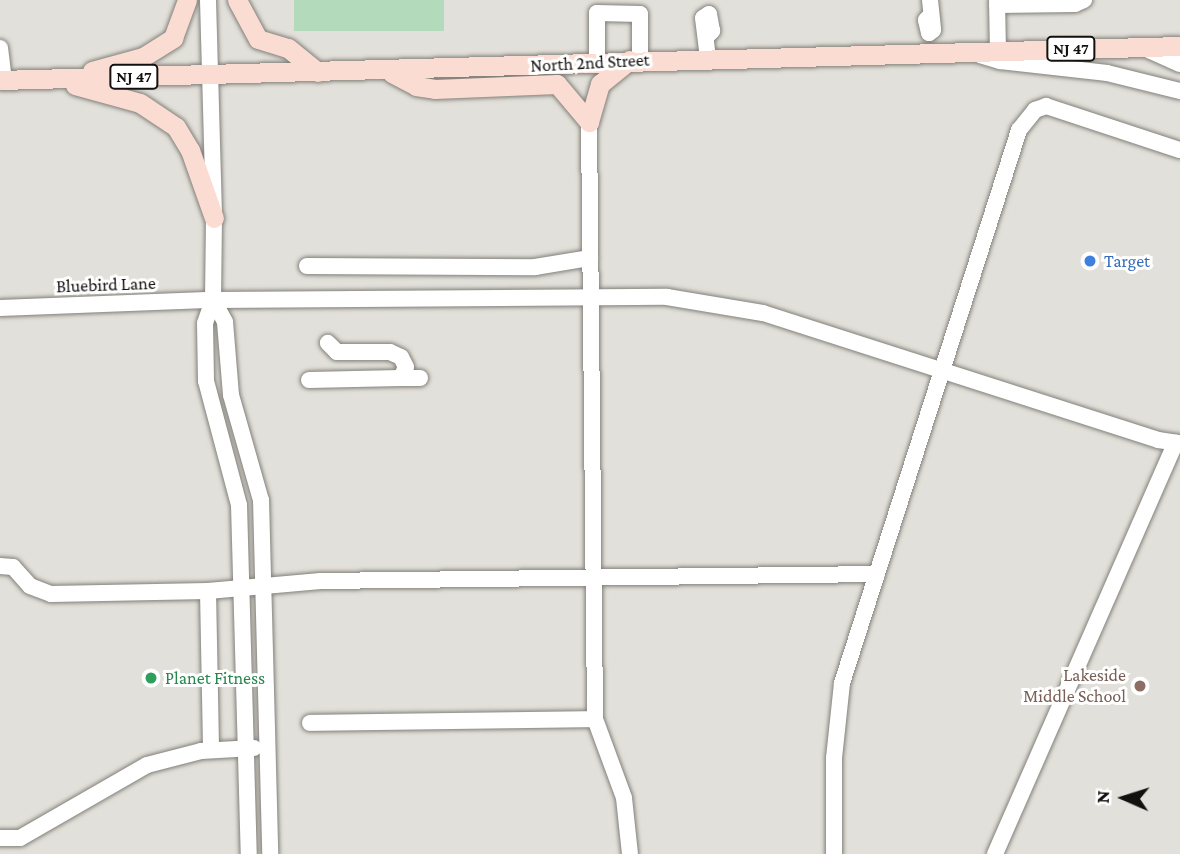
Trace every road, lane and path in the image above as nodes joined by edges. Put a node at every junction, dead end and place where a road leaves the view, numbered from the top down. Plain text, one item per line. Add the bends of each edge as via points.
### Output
1 (187, 0) edge
2 (208, 0) edge
3 (237, 0) edge
4 (1084, 0) edge
5 (997, 3) edge
6 (640, 7) edge
7 (708, 7) edge
8 (1180, 46) edge
9 (1143, 47) junction
10 (0, 48) edge
11 (998, 51) junction
12 (971, 52) junction
13 (708, 58) junction
14 (635, 60) junction
15 (597, 61) junction
16 (1180, 64) edge
17 (388, 71) junction
18 (318, 72) junction
19 (211, 74) junction
20 (2, 80) edge
21 (58, 80) junction
22 (1180, 91) edge
23 (589, 122) junction
24 (1180, 150) edge
25 (214, 218) junction
26 (590, 258) junction
27 (307, 266) dead end
28 (591, 298) junction
29 (213, 300) junction
30 (0, 308) edge
31 (328, 343) dead end
32 (939, 372) junction
33 (401, 378) junction
34 (420, 378) dead end
35 (309, 380) dead end
36 (1177, 443) edge
37 (0, 566) edge
38 (877, 574) junction
39 (593, 578) junction
40 (262, 583) junction
41 (242, 587) junction
42 (208, 591) junction
43 (595, 719) junction
44 (310, 723) dead end
45 (267, 747) junction
46 (246, 748) junction
47 (211, 750) junction
48 (0, 838) edge
49 (249, 854) edge
50 (270, 854) edge
51 (629, 854) edge
52 (834, 854) edge
53 (995, 854) edge

1 - 21 main road via 173,38 144,57
2 - 19 street
3 - 18 main road via 258,39 288,48
4 - 5 street
5 - 11 street
6 - 14 street
6 - 15 street via 597,13
7 - 13 street via 712,31
8 - 9 main road, North 2nd Street / NJ 47
9 - 11 main road, North 2nd Street / NJ 47
9 - 16 street
10 - 20 street
11 - 12 main road, North 2nd Street / NJ 47
12 - 13 main road, North 2nd Street / NJ 47
12 - 22 street via 1000,61 1107,73
13 - 14 main road, North 2nd Street / NJ 47
14 - 15 main road, North 2nd Street / NJ 47
14 - 23 main road via 600,84
15 - 17 main road, North 2nd Street / NJ 47
17 - 18 main road, North 2nd Street / NJ 47
17 - 23 main road via 416,86 435,89 557,85
18 - 19 main road, North 2nd Street / NJ 47
19 - 21 main road, North 2nd Street / NJ 47
19 - 25 street
20 - 21 main road, North 2nd Street / NJ 47
21 - 25 main road via 139,103 176,127 190,150
23 - 26 street
24 - 32 street via 1046,106 1035,110 1019,130
25 - 29 street
26 - 27 street via 535,267
26 - 28 street
28 - 29 street, Bluebird Lane
28 - 32 street, Bluebird Lane via 667,297 763,313
28 - 39 street
29 - 30 street, Bluebird Lane
29 - 40 street via 226,321 231,395 261,500
29 - 41 street via 205,323 206,381 239,505
31 - 33 street via 337,352 390,352 401,357 406,367
32 - 36 street, Bluebird Lane
32 - 38 street
33 - 34 street
33 - 35 street
36 - 53 street
37 - 42 street via 13,567 30,586 51,594
38 - 39 street
38 - 52 street via 842,683 834,758
39 - 40 street
39 - 43 street
40 - 41 street
40 - 45 street
41 - 42 street
41 - 46 street
42 - 47 street
43 - 44 street
43 - 51 street via 624,798
45 - 46 street
45 - 50 street
46 - 47 street
46 - 49 street
47 - 48 street via 147,765 20,838

